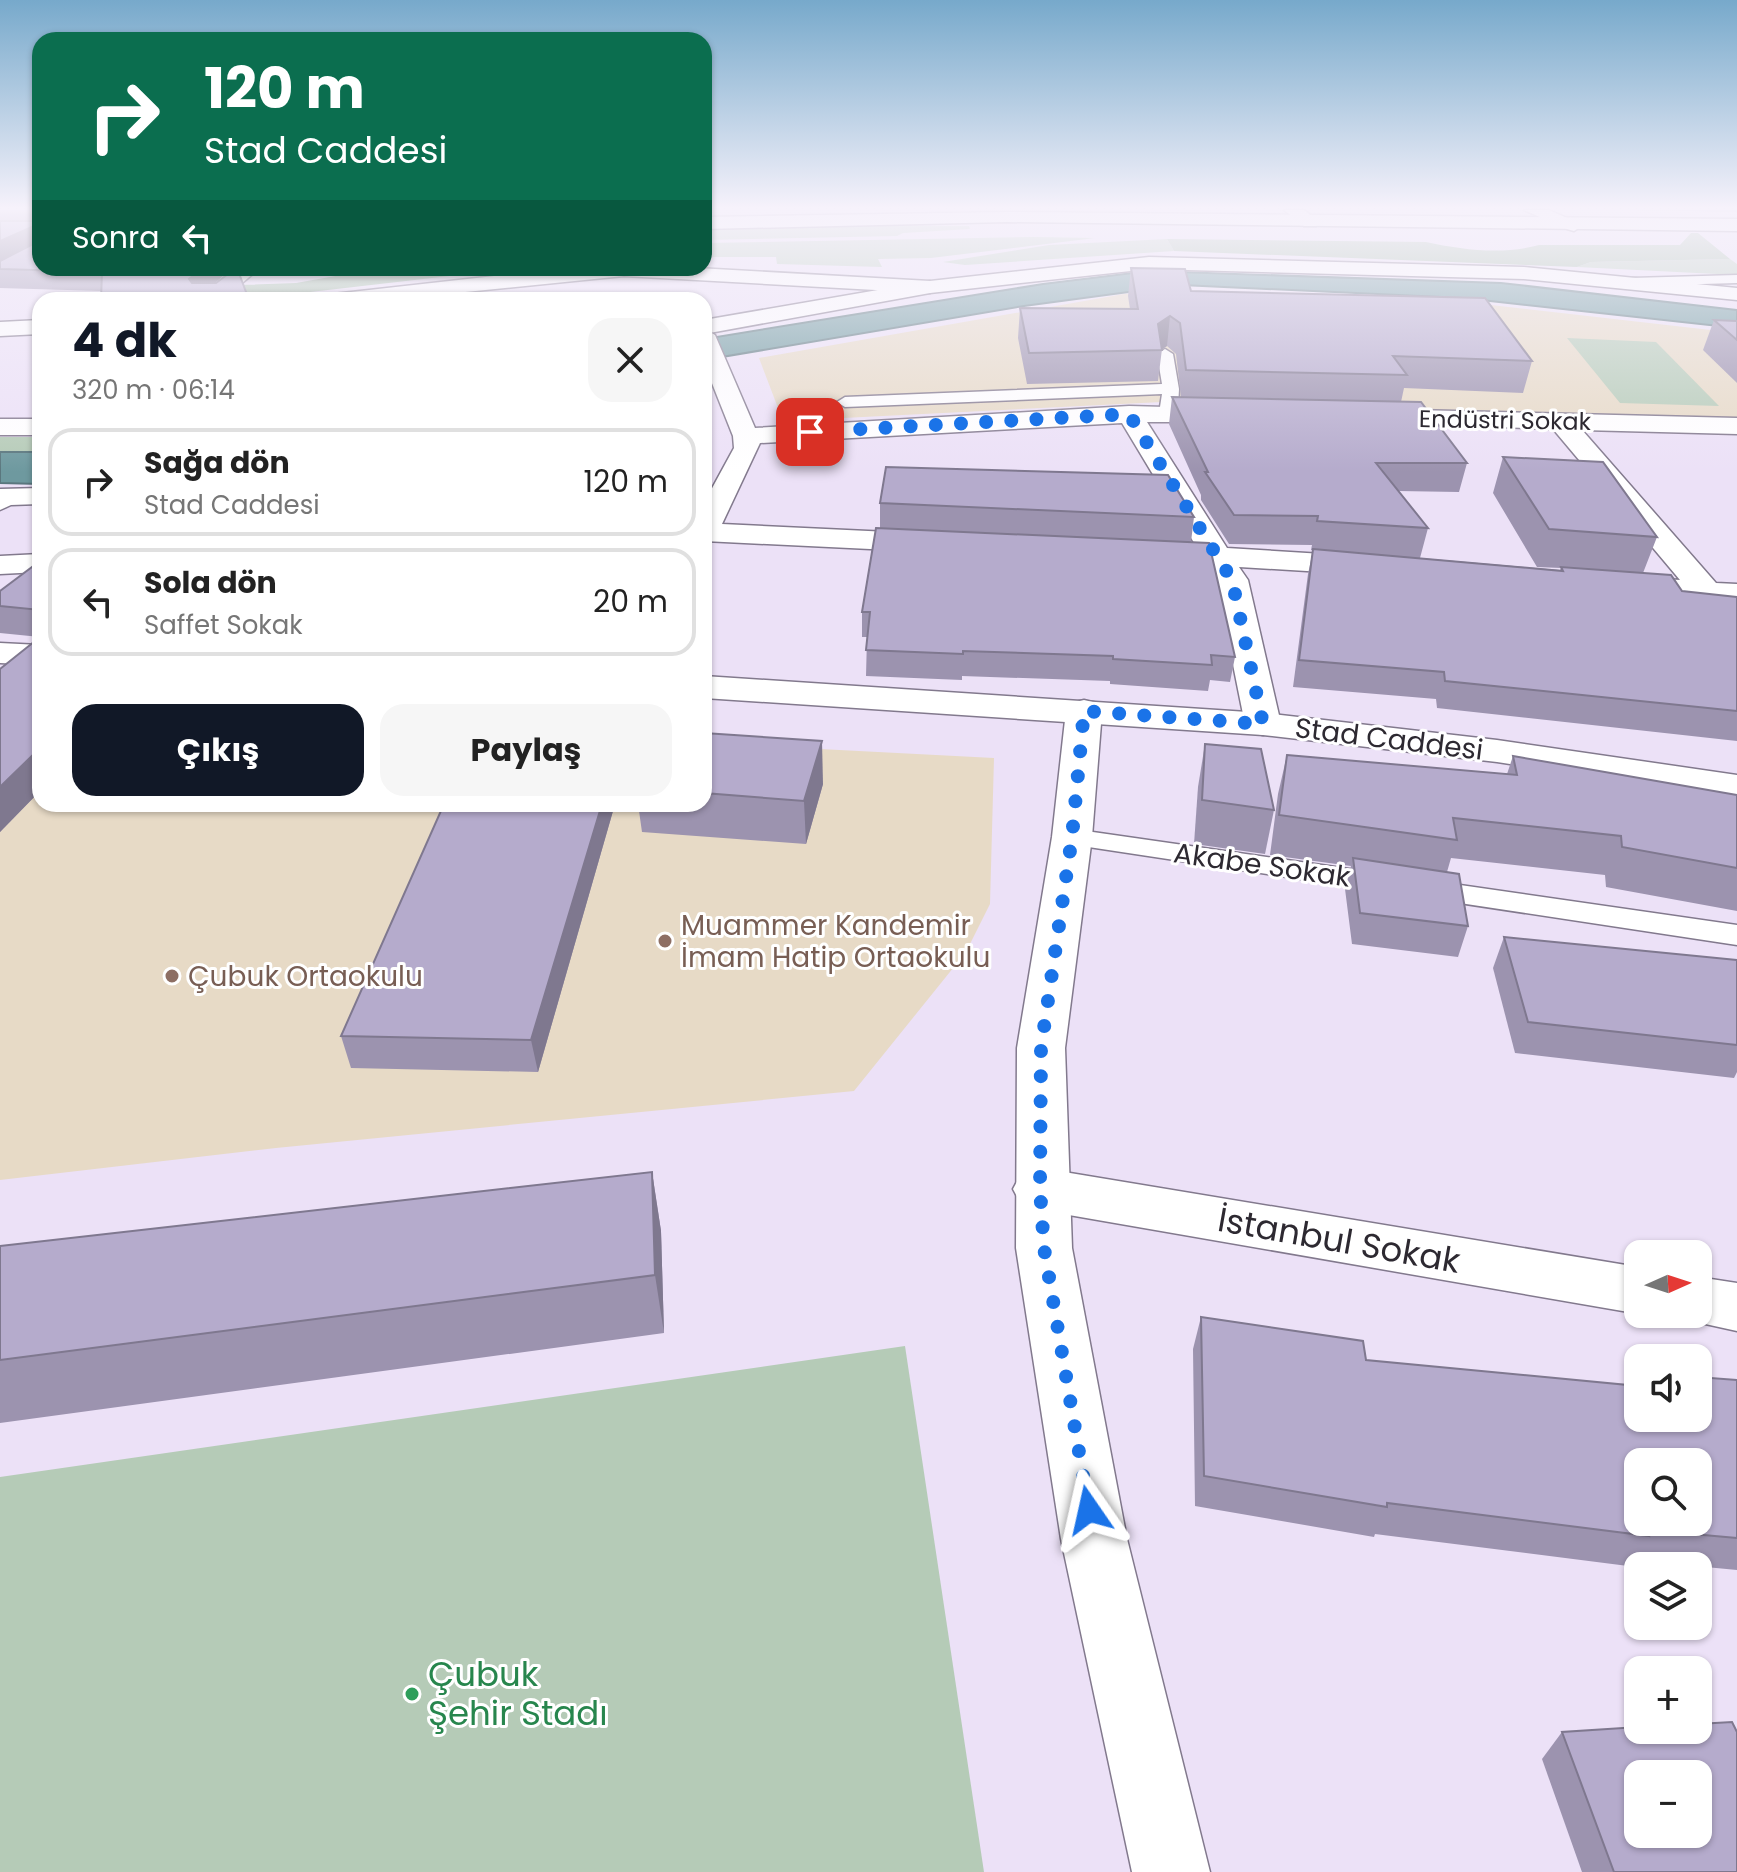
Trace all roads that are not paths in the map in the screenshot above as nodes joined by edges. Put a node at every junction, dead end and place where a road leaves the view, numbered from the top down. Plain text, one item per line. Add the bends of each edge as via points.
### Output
1 (871, 297) edge
2 (712, 326) edge
3 (32, 327) edge
4 (0, 329) edge
5 (1165, 354) edge
6 (712, 360) edge
7 (1170, 401) junction
8 (845, 402) dead end
9 (1129, 414) junction
10 (1263, 415) edge
11 (1357, 417) edge
12 (1561, 422) junction
13 (1725, 426) edge
14 (0, 427) edge
15 (32, 427) edge
16 (746, 436) junction
17 (1737, 451) edge
18 (32, 497) edge
19 (1, 499) edge
20 (712, 517) edge
21 (712, 531) edge
22 (954, 544) edge
23 (1125, 552) edge
24 (1219, 557) junction
25 (32, 563) edge
26 (0, 565) edge
27 (1406, 569) edge
28 (1595, 583) edge
29 (1706, 591) junction
30 (1737, 594) edge
31 (0, 653) edge
32 (32, 655) edge
33 (712, 688) edge
34 (1084, 711) junction
35 (1263, 724) junction
36 (1737, 787) edge
37 (1072, 837) junction
38 (1737, 935) edge
39 (1040, 1189) junction
40 (1624, 1289) edge
41 (1712, 1303) edge
42 (1737, 1307) edge
43 (1171, 1872) edge

1 - 2 street
3 - 4 street
5 - 7 lane
6 - 16 street
7 - 8 lane
7 - 9 street
7 - 10 street
9 - 16 street
9 - 24 street
11 - 12 street, Endüstri Sokak
12 - 13 street, Endüstri Sokak
12 - 29 street
13 - 17 street
14 - 15 street
16 - 20 street via 743,461
18 - 19 street
21 - 22 street
23 - 24 street
24 - 27 street
24 - 35 street via 1232,580
25 - 26 street
28 - 29 street
29 - 30 street
31 - 32 street
33 - 34 street, Stad Caddesi
34 - 35 street, Stad Caddesi
34 - 37 street
35 - 36 street, Stad Caddesi via 1497,751
37 - 38 lane, Akabe Sokak
37 - 39 street via 1041,1048
39 - 40 street, İstanbul Sokak
39 - 43 street via 1046,1263 1091,1525
41 - 42 street

